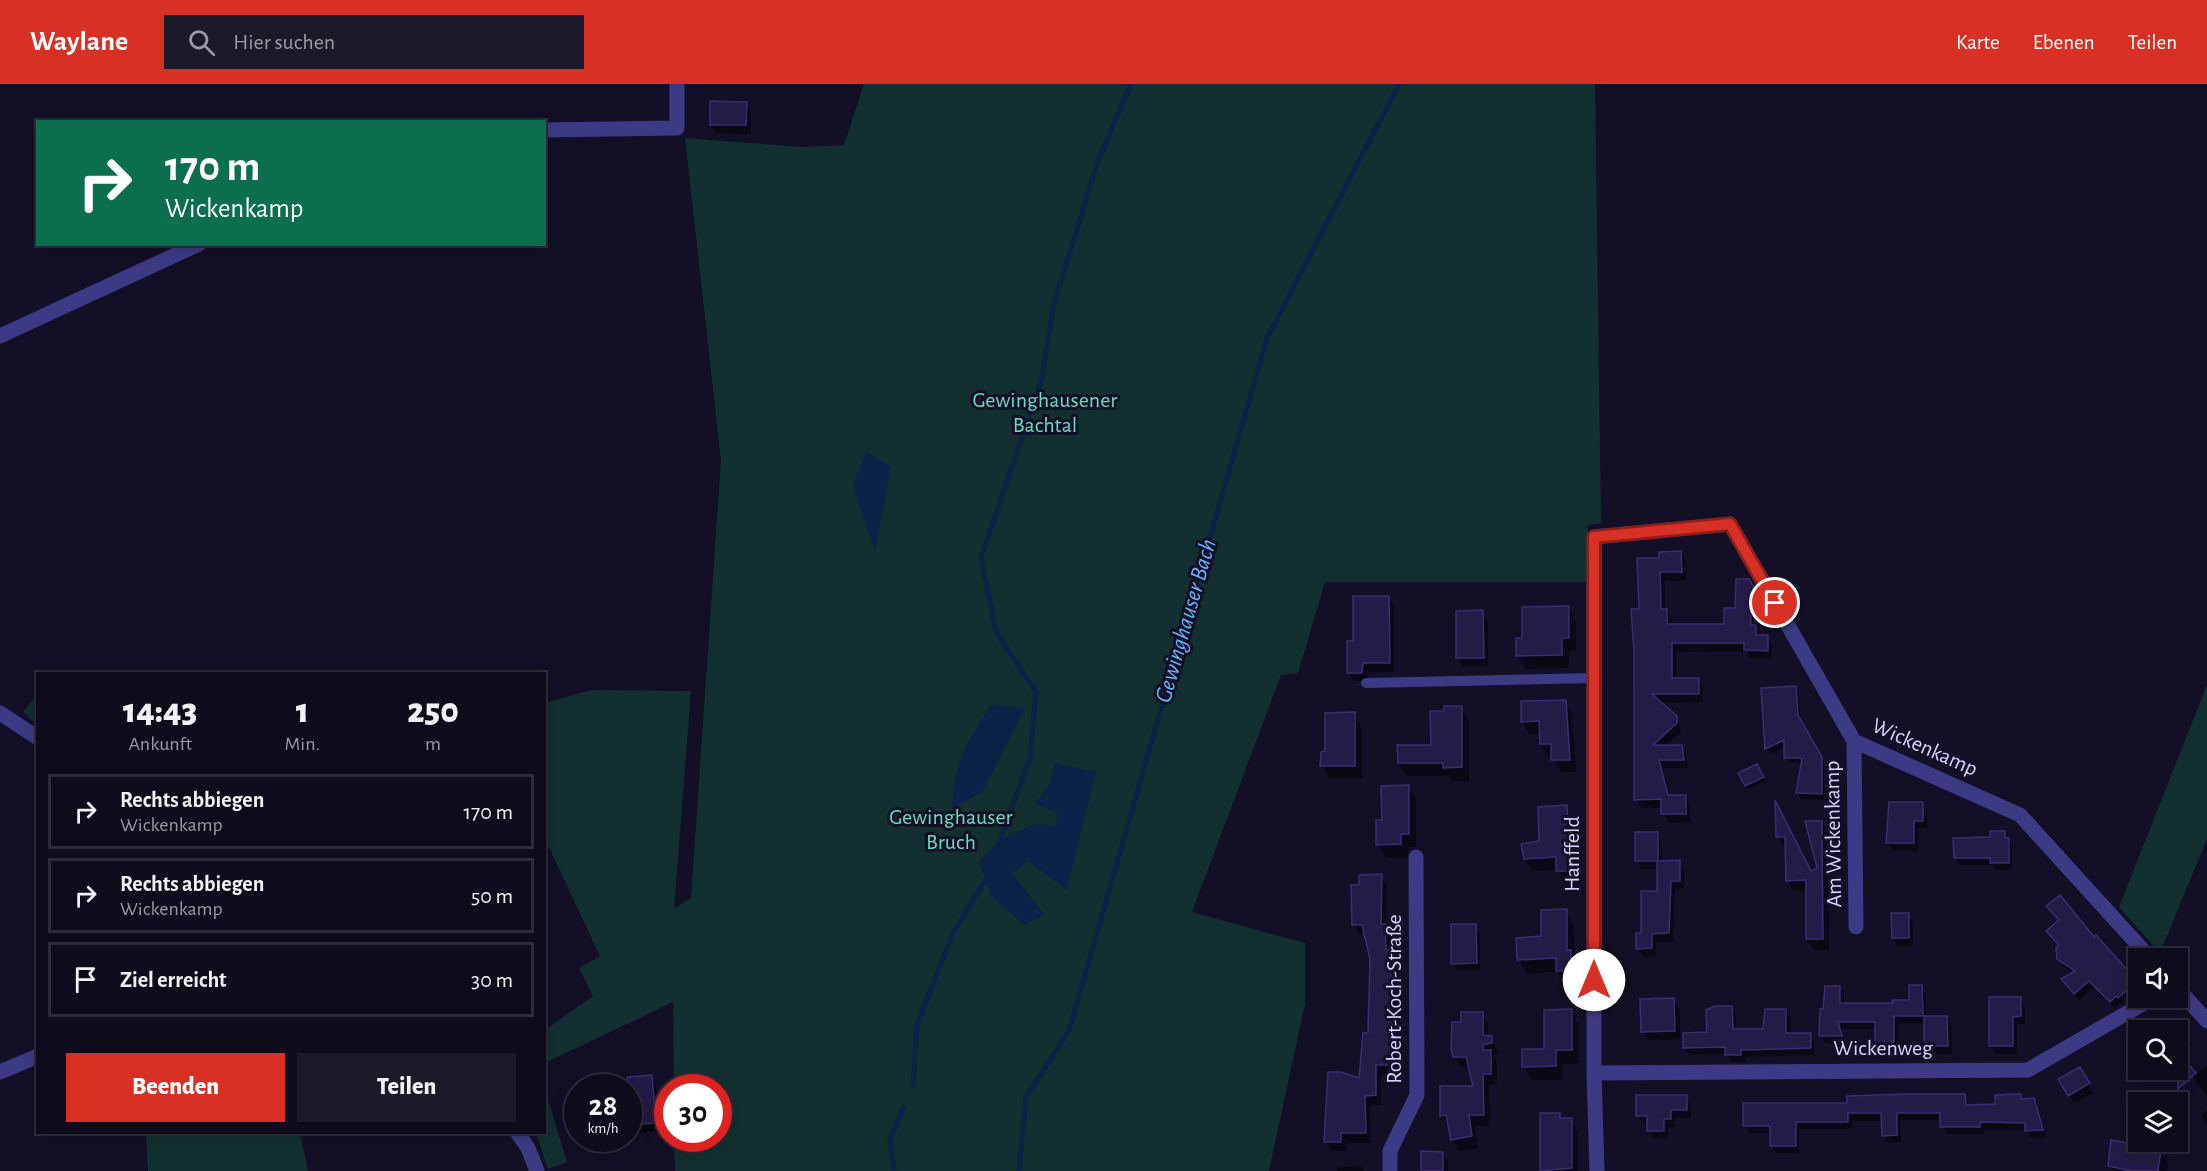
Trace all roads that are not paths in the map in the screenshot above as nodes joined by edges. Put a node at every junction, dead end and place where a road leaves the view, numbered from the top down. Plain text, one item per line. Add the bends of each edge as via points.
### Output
1 (677, 84) edge
2 (546, 130) edge
3 (195, 246) edge
4 (0, 336) edge
5 (1594, 537) joint
6 (1594, 678) junction
7 (1366, 683) dead end
8 (0, 713) edge
9 (36, 737) edge
10 (1854, 741) junction
11 (1416, 857) dead end
12 (1856, 927) dead end
13 (2142, 948) edge
14 (2188, 1000) edge
15 (2136, 1008) edge
16 (2207, 1021) edge
17 (36, 1057) edge
18 (0, 1072) edge
19 (1594, 1073) junction
20 (518, 1134) edge
21 (537, 1171) edge
22 (1390, 1171) edge
23 (1597, 1171) edge

1 - 2 street via 677,128
3 - 4 street
5 - 6 street, Hanffeld
5 - 10 street, Wickenkamp via 1730,524
6 - 7 lane
6 - 19 street, Hanffeld
8 - 9 street
10 - 12 street, Am Wickenkamp
10 - 13 street, Wickenkamp via 2020,815
11 - 22 street, Robert-Koch-Straße via 1417,1095 1390,1151
14 - 16 street
15 - 19 street, Wickenweg via 2028,1070
17 - 18 street
19 - 23 street, Hanffeld
20 - 21 street

